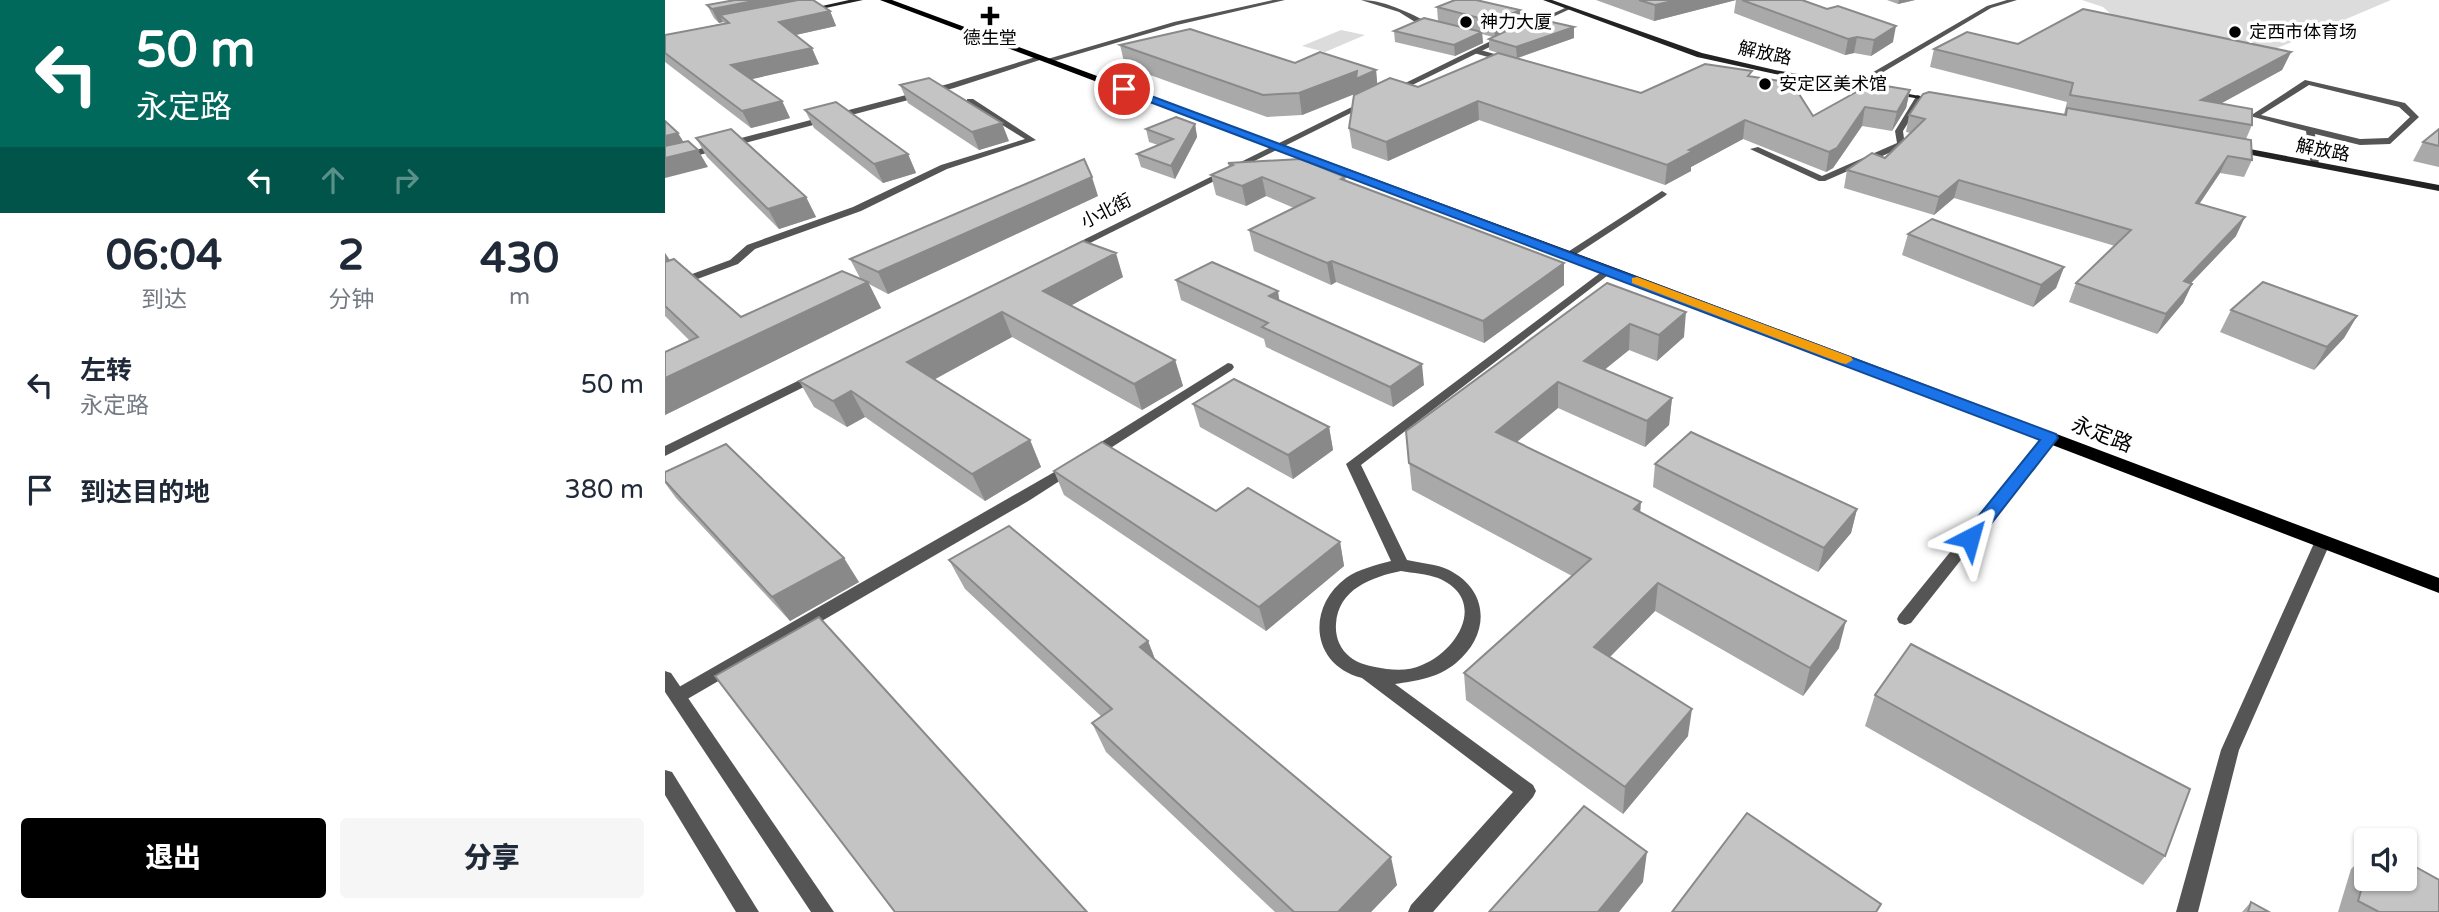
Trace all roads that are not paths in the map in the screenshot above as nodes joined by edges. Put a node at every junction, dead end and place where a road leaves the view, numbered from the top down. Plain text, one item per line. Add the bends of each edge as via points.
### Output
1 (860, 0) edge
2 (884, 0) edge
3 (1282, 0) edge
4 (1364, 0) edge
5 (1549, 0) edge
6 (2014, 0) edge
7 (1567, 9) junction
8 (795, 13) edge
9 (1439, 29) edge
10 (1477, 51) junction
11 (1045, 59) junction
12 (1524, 66) edge
13 (1855, 85) junction
14 (1920, 97) junction
15 (970, 101) edge
16 (1947, 102) edge
17 (2310, 131) junction
18 (1276, 145) junction
19 (2220, 146) edge
20 (1755, 149) dead end
21 (665, 160) edge
22 (2314, 164) junction
23 (2439, 188) edge
24 (1662, 194) dead end
25 (1064, 252) edge
26 (1568, 255) junction
27 (1608, 270) junction
28 (665, 288) edge
29 (1228, 367) dead end
30 (827, 370) edge
31 (2050, 438) junction
32 (665, 452) edge
33 (2323, 541) junction
34 (1401, 565) junction
35 (2439, 586) edge
36 (1905, 619) dead end
37 (1370, 676) junction
38 (665, 678) edge
39 (678, 695) junction
40 (665, 778) edge
41 (748, 912) edge
42 (823, 912) edge
43 (1419, 912) edge
44 (2187, 912) edge

1 - 8 main road
2 - 11 main road, 永定路
3 - 11 street
4 - 9 street
5 - 7 main road, 解放路
6 - 13 street via 1989,7
7 - 10 street, 小北街 via 1491,40
7 - 13 main road, 解放路 via 1700,55
10 - 12 street
10 - 18 street, 小北街
11 - 18 main road, 永定路
11 - 21 street
13 - 14 main road, 解放路
14 - 16 main road, 解放路
14 - 20 street via 1899,131 1902,144 1822,179
15 - 28 street via 1032,140 944,167 857,209 751,247 734,262
17 - 17 street via 2254,116 2308,82 2402,105 2415,117 2390,141 2360,142
17 - 22 street
18 - 25 street, 小北街
18 - 26 main road, 永定路
19 - 22 main road, 解放路
22 - 23 main road, 解放路
24 - 26 street
26 - 27 main road, 永定路
27 - 31 main road, 永定路
27 - 34 street via 1353,464
29 - 39 street via 1024,497
30 - 32 street
31 - 33 main road, 永定路
31 - 36 street
33 - 35 main road, 永定路
33 - 44 street via 2230,750
34 - 37 street via 1374,571 1350,584 1333,603 1325,624 1330,646 1345,664
34 - 37 street via 1429,566 1452,576 1468,592 1475,613 1471,635 1455,656 1430,671 1400,678
37 - 43 street via 1526,791
38 - 39 street
39 - 42 street
40 - 41 street

